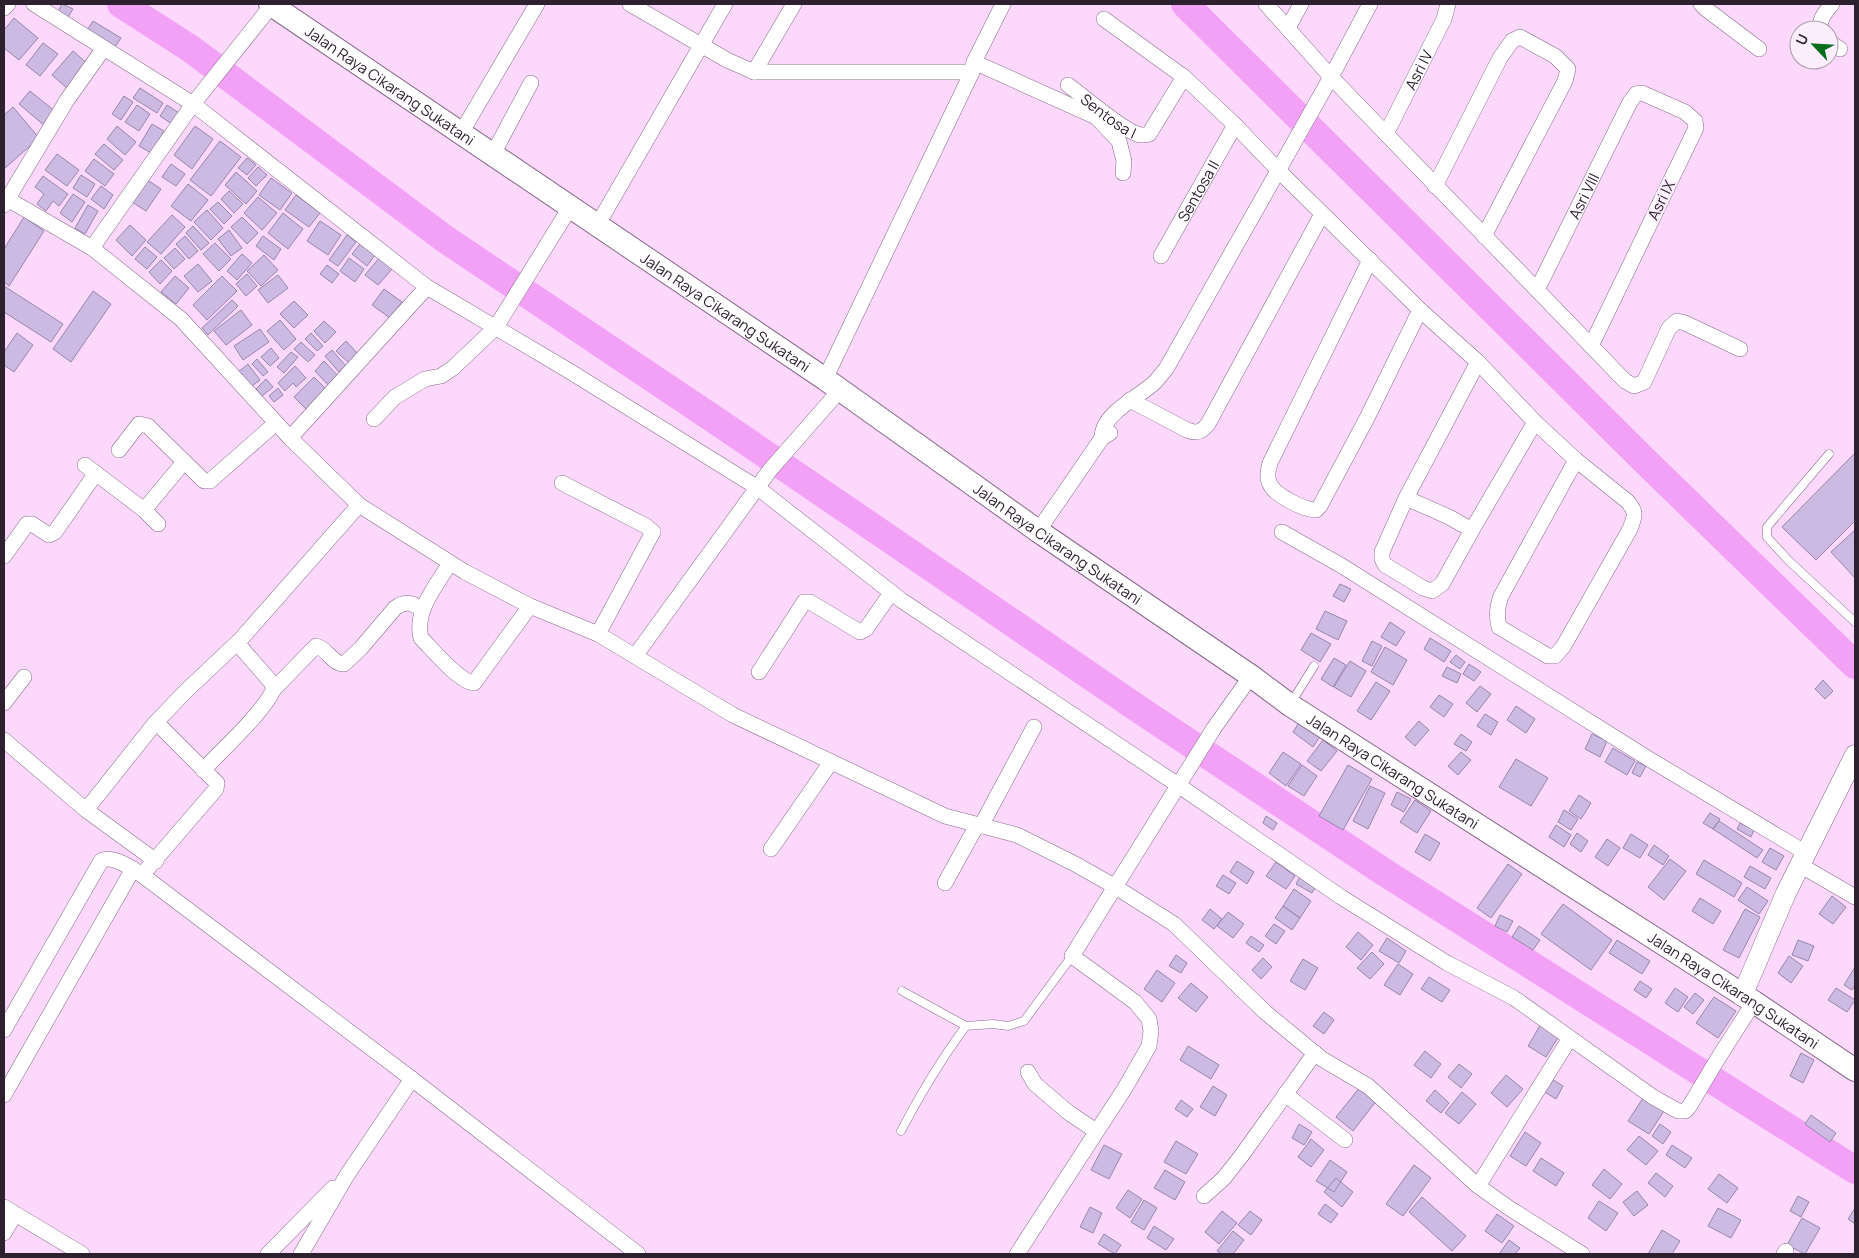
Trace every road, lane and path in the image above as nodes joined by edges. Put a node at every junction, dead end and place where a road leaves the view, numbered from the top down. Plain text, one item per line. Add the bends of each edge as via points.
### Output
1 (8, 4) edge
2 (34, 4) edge
3 (271, 4) edge
4 (537, 4) edge
5 (630, 4) edge
6 (725, 4) edge
7 (794, 4) edge
8 (1003, 4) edge
9 (1266, 4) edge
10 (1301, 4) edge
11 (1370, 4) edge
12 (1448, 4) edge
13 (1701, 4) edge
14 (1832, 4) edge
15 (4, 8) edge
16 (1104, 19) dead end
17 (1822, 20) edge
18 (1288, 28) junction
19 (700, 45) junction
20 (104, 48) junction
21 (1759, 49) dead end
22 (973, 67) junction
23 (754, 72) junction
24 (1184, 77) junction
25 (1331, 77) junction
26 (531, 83) dead end
27 (1068, 85) dead end
28 (1630, 102) joint
29 (193, 104) junction
30 (1235, 125) junction
31 (461, 133) junction
32 (1386, 134) junction
33 (494, 154) junction
34 (1278, 170) junction
35 (1123, 173) dead end
36 (1435, 186) junction
37 (5, 201) edge
38 (571, 206) junction
39 (1322, 214) junction
40 (598, 224) junction
41 (1484, 236) junction
42 (92, 248) junction
43 (1161, 256) dead end
44 (1370, 260) junction
45 (427, 287) junction
46 (1537, 290) junction
47 (1420, 310) junction
48 (496, 327) junction
49 (1591, 346) junction
50 (1740, 349) dead end
51 (1478, 362) junction
52 (832, 384) junction
53 (1125, 404) junction
54 (374, 419) dead end
55 (1535, 422) junction
56 (276, 423) junction
57 (290, 438) junction
58 (119, 450) dead end
59 (1829, 454) dead end
60 (1576, 460) junction
61 (184, 462) junction
62 (562, 483) dead end
63 (758, 488) junction
64 (1406, 498) junction
65 (359, 506) junction
66 (144, 510) junction
67 (158, 524) dead end
68 (1472, 530) junction
69 (1038, 531) junction
70 (1282, 532) dead end
71 (4, 556) edge
72 (450, 563) junction
73 (892, 592) junction
74 (530, 606) junction
75 (422, 609) junction
76 (1855, 622) edge
77 (598, 634) junction
78 (237, 644) junction
79 (635, 656) junction
80 (1314, 666) dead end
81 (759, 672) dead end
82 (1251, 676) junction
83 (24, 677) dead end
84 (274, 689) junction
85 (4, 703) edge
86 (1290, 705) junction
87 (156, 722) junction
88 (1034, 727) dead end
89 (4, 740) edge
90 (1855, 755) edge
91 (831, 762) junction
92 (203, 770) junction
93 (1178, 785) junction
94 (86, 810) junction
95 (979, 825) junction
96 (771, 849) dead end
97 (1803, 859) junction
98 (156, 861) junction
99 (138, 872) junction
100 (945, 883) dead end
101 (1114, 886) junction
102 (1855, 897) edge
103 (1072, 956) junction
104 (902, 991) dead end
105 (1748, 999) junction
106 (966, 1026) junction
107 (4, 1030) edge
108 (1570, 1038) junction
109 (1315, 1053) junction
110 (1855, 1070) edge
111 (1028, 1072) dead end
112 (412, 1079) junction
113 (1285, 1094) junction
114 (4, 1095) edge
115 (900, 1131) dead end
116 (1096, 1131) junction
117 (1345, 1140) dead end
118 (347, 1175) junction
119 (1478, 1186) junction
120 (1204, 1196) dead end
121 (9, 1211) edge
122 (4, 1233) edge
123 (73, 1252) edge
124 (268, 1254) edge
125 (301, 1254) edge
126 (638, 1254) edge
127 (1017, 1254) edge
128 (1582, 1254) edge

1 - 15 street
2 - 20 street
3 - 29 street
3 - 31 main road, Jalan Raya Cikarang Sukatani
4 - 31 street
5 - 19 street
6 - 19 street
7 - 23 street
8 - 22 street
9 - 18 street
10 - 18 street
11 - 25 street
12 - 32 street, Asri IV via 1444,20
13 - 21 street
14 - 17 street
16 - 24 street
18 - 25 street
19 - 23 street
19 - 40 street
20 - 29 street
20 - 37 street via 67,100
22 - 23 street
22 - 35 street via 1096,117 1119,141 1124,160
22 - 52 street
24 - 27 street, Sentosa I via 1149,134 1144,135 1123,126
24 - 30 street
25 - 32 street
25 - 34 street
26 - 33 street
28 - 46 street, Asri VIII
28 - 49 street, Asri IX via 1636,94 1642,94 1685,112 1695,120 1696,128
29 - 42 street
29 - 45 street
30 - 34 street
30 - 43 street, Sentosa II
31 - 33 main road, Jalan Raya Cikarang Sukatani
32 - 36 street
33 - 38 main road, Jalan Raya Cikarang Sukatani
34 - 39 street
34 - 53 street via 1166,369
36 - 41 street
36 - 41 street via 1500,58 1512,42 1520,37 1555,56 1568,69 1565,81
37 - 42 street
38 - 40 main road, Jalan Raya Cikarang Sukatani
38 - 48 street
39 - 44 street
39 - 53 street via 1202,431 1195,433
40 - 52 main road, Jalan Raya Cikarang Sukatani
41 - 46 street
42 - 56 street via 181,319
44 - 47 street
44 - 47 street via 1270,463 1267,476 1271,486 1280,494 1308,510 1316,510 1320,506
45 - 48 street
45 - 57 street
46 - 49 street
47 - 51 street
48 - 54 street via 453,368 441,376 425,379 395,397
48 - 63 street
49 - 50 street via 1634,386 1644,382 1669,328 1677,321
51 - 55 street
51 - 64 street
52 - 63 street via 795,442
52 - 69 main road, Jalan Raya Cikarang Sukatani
53 - 69 street via 1108,422 1102,438
55 - 60 street
55 - 68 street
56 - 57 street
56 - 61 street via 210,481 204,481
57 - 65 street
58 - 61 street via 139,424 144,424
59 - 76 lane via 1767,527 1767,536
60 - 60 street via 1505,588 1496,618 1499,626 1548,656 1555,656 1562,647 1634,518 1634,508
61 - 66 street
62 - 77 street via 653,532
63 - 73 street
63 - 79 street
64 - 68 street
64 - 68 street via 1382,552 1382,559 1385,565 1423,588 1432,591 1442,584
65 - 72 street
65 - 78 street
66 - 67 street
66 - 71 street via 91,469 55,532 49,535 27,524
69 - 82 main road, Jalan Raya Cikarang Sukatani
70 - 97 street via 1342,566
72 - 74 street
72 - 75 street
73 - 81 street via 866,629 860,632 810,602 804,602
73 - 93 street
74 - 75 street via 474,684 458,675 421,638
74 - 77 street
75 - 84 street via 409,603 395,608 344,664 338,664 316,646
77 - 79 street
78 - 84 street via 272,682
78 - 87 street
79 - 91 street via 733,715
80 - 86 lane
82 - 86 main road, Jalan Raya Cikarang Sukatani
82 - 93 street
83 - 85 street
84 - 92 street via 243,729
86 - 105 main road, Jalan Raya Cikarang Sukatani
87 - 92 street
87 - 94 street
88 - 95 street
89 - 94 street
90 - 97 street
91 - 95 street via 945,816
91 - 96 street
92 - 98 street via 217,783 216,789
93 - 101 street
93 - 108 street via 1341,897 1447,963 1514,998
94 - 98 street
95 - 100 street
95 - 101 street via 1017,835
97 - 102 street
97 - 105 street via 1786,893
98 - 99 street
99 - 107 street via 110,859 101,861
99 - 112 street
99 - 114 street
101 - 103 street
101 - 109 street via 1174,924 1264,1012
103 - 106 lane via 1024,1021 1008,1026
103 - 116 street via 1134,1002 1149,1018 1151,1031 1149,1046 1142,1060
104 - 106 lane
105 - 108 street via 1717,1060 1685,1111 1678,1111 1653,1097
105 - 110 main road, Jalan Raya Cikarang Sukatani
106 - 115 lane
108 - 119 street
109 - 113 street
109 - 119 street via 1368,1086
111 - 116 street via 1035,1084
112 - 118 street
112 - 126 street
113 - 117 street
113 - 120 street via 1224,1178
116 - 127 street
118 - 124 street
118 - 125 street
119 - 128 street
121 - 122 street
121 - 123 street

